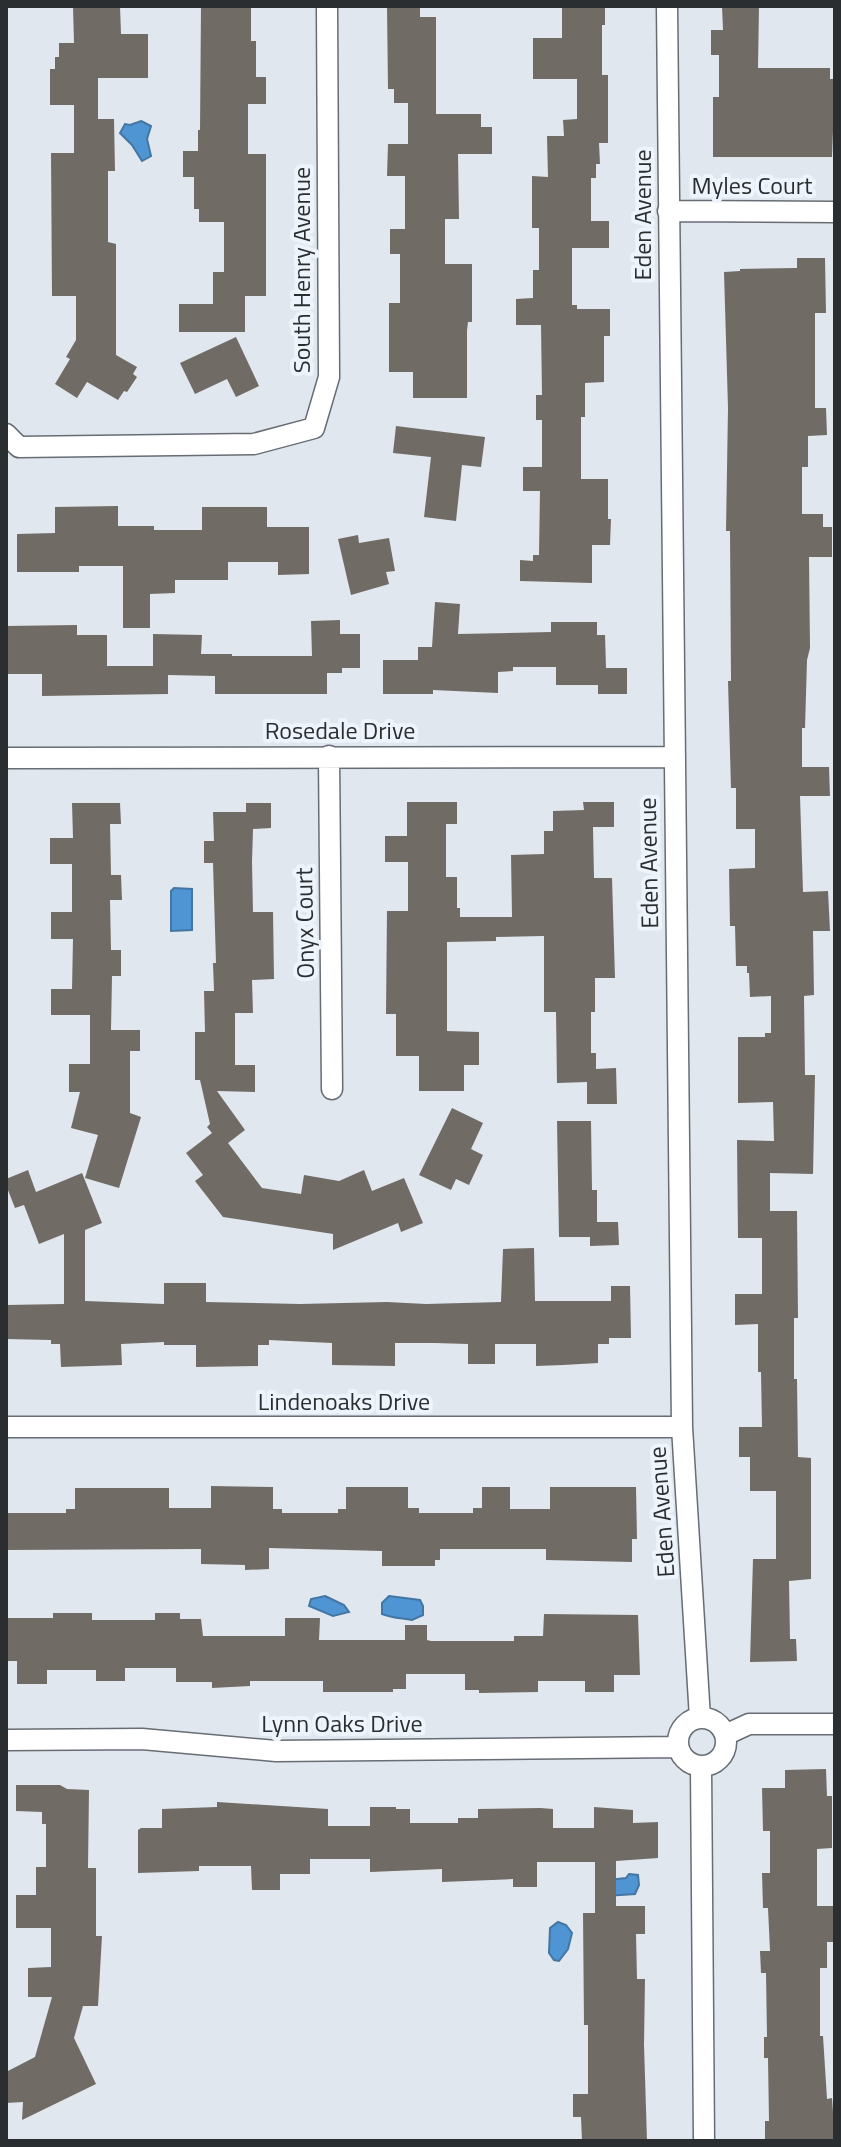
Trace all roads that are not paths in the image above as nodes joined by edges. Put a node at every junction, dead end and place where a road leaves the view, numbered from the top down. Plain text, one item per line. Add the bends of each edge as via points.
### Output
1 (327, 6) edge
2 (667, 6) edge
3 (668, 211) junction
4 (835, 212) edge
5 (13, 440) edge
6 (329, 756) junction
7 (673, 757) junction
8 (6, 758) edge
9 (332, 1089) dead end
10 (6, 1427) edge
11 (682, 1427) junction
12 (700, 1718) junction
13 (835, 1724) edge
14 (725, 1735) junction
15 (6, 1740) edge
16 (678, 1747) junction
17 (701, 1767) junction
18 (704, 2141) edge

1 - 5 street, South Henry Avenue via 329,377 314,428 254,444
2 - 3 street, Eden Avenue
3 - 4 street, Myles Court
3 - 7 street, Eden Avenue
6 - 7 street, Rosedale Drive
6 - 8 street, Rosedale Drive
6 - 9 street, Onyx Court
7 - 11 street, Eden Avenue
10 - 11 street, Lindenoaks Drive
11 - 12 street, Eden Avenue
12 - 14 street via 715,1722
12 - 16 street via 681,1731
13 - 14 street via 749,1724
14 - 17 street via 721,1757
15 - 16 street, Lynn Oaks Drive via 142,1739 276,1751
16 - 17 street via 686,1761
17 - 18 street

